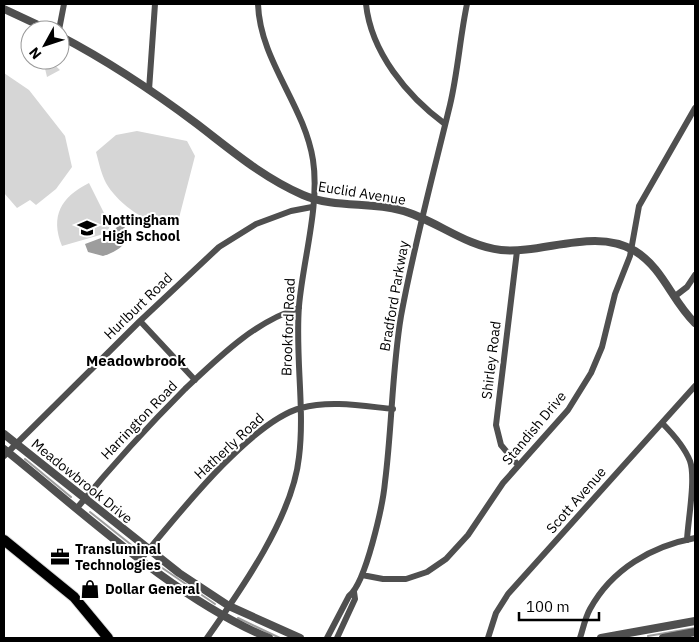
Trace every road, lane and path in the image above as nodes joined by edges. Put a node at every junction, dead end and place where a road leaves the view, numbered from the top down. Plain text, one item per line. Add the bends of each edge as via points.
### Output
1 (64, 4) edge
2 (155, 4) edge
3 (258, 4) edge
4 (366, 4) edge
5 (467, 4) edge
6 (4, 9) edge
7 (28, 20) edge
8 (60, 20) edge
9 (70, 42) edge
10 (149, 90) junction
11 (695, 108) edge
12 (445, 124) junction
13 (313, 198) junction
14 (312, 207) junction
15 (423, 218) junction
16 (631, 249) junction
17 (517, 251) junction
18 (695, 275) edge
19 (674, 298) junction
20 (299, 308) junction
21 (140, 321) junction
22 (695, 323) edge
23 (195, 380) junction
24 (695, 386) edge
25 (300, 408) junction
26 (393, 408) junction
27 (662, 423) junction
28 (4, 434) edge
29 (15, 444) junction
30 (5, 453) edge
31 (518, 465) junction
32 (84, 499) junction
33 (77, 508) junction
34 (695, 538) edge
35 (4, 540) edge
36 (687, 540) junction
37 (149, 550) junction
38 (141, 559) junction
39 (362, 575) junction
40 (354, 592) junction
41 (229, 606) junction
42 (224, 615) junction
43 (695, 621) edge
44 (695, 632) edge
45 (638, 635) edge
46 (108, 638) edge
47 (207, 638) edge
48 (269, 638) edge
49 (300, 638) edge
50 (327, 638) edge
51 (337, 638) edge
52 (488, 638) edge
53 (580, 638) edge
54 (601, 638) edge
55 (663, 638) edge

1 - 8 street
2 - 10 street
3 - 13 street, Brookford Road via 263,38 308,139 315,177
4 - 12 street via 374,36 389,64 419,102
5 - 12 street, Bradford Parkway
6 - 7 street
9 - 10 street, Euclid Avenue
10 - 13 street, Euclid Avenue via 249,166 273,181
11 - 16 street, Standish Drive via 638,206
12 - 15 street, Bradford Parkway
13 - 14 street, Brookford Road
13 - 15 street, Euclid Avenue via 388,207
14 - 20 street, Brookford Road
14 - 21 street, Hurlburt Road via 291,211 239,233 204,260
15 - 17 street, Euclid Avenue via 481,246
15 - 26 street, Bradford Parkway via 401,316
16 - 17 street, Euclid Avenue via 592,242
16 - 19 street, Euclid Avenue via 651,263
16 - 31 street, Standish Drive via 591,373 568,410
17 - 31 street, Shirley Road via 496,426 501,445
18 - 19 street
19 - 22 street, Euclid Avenue
20 - 23 street, Harrington Road via 258,327
20 - 25 street, Brookford Road
21 - 23 street
21 - 29 street, Hurlburt Road
23 - 32 street, Harrington Road via 126,450
24 - 27 street, Scott Avenue
25 - 26 street, Hatherly Road via 320,404
25 - 37 street, Hatherly Road via 267,425 232,457
25 - 41 street, Brookford Road via 299,459 294,480 271,536
26 - 39 street, Bradford Parkway via 384,490
27 - 36 street via 690,462
27 - 52 street, Scott Avenue via 508,594 496,613
28 - 29 street, Meadowbrook Drive
29 - 30 street, Hurlburt Road
29 - 32 street, Meadowbrook Drive
30 - 33 street, Meadowbrook Drive
31 - 39 street, Standish Drive via 468,535 446,559 427,572 406,579
32 - 33 street, Harrington Road
32 - 37 street, Meadowbrook Drive
33 - 38 street, Meadowbrook Drive
34 - 36 street
35 - 46 main road via 74,597
36 - 53 street via 657,548 627,567 600,594 588,614
37 - 38 street, Hatherly Road
37 - 41 street, Meadowbrook Drive
38 - 42 street, Meadowbrook Drive
39 - 40 street, Bradford Parkway
40 - 50 street, Bradford Parkway
40 - 51 street, Bradford Parkway via 355,599
41 - 42 street, Brookford Road
41 - 49 street, Meadowbrook Drive
42 - 47 street, Brookford Road
42 - 48 street, Meadowbrook Drive
43 - 45 street
44 - 55 street
45 - 54 street

